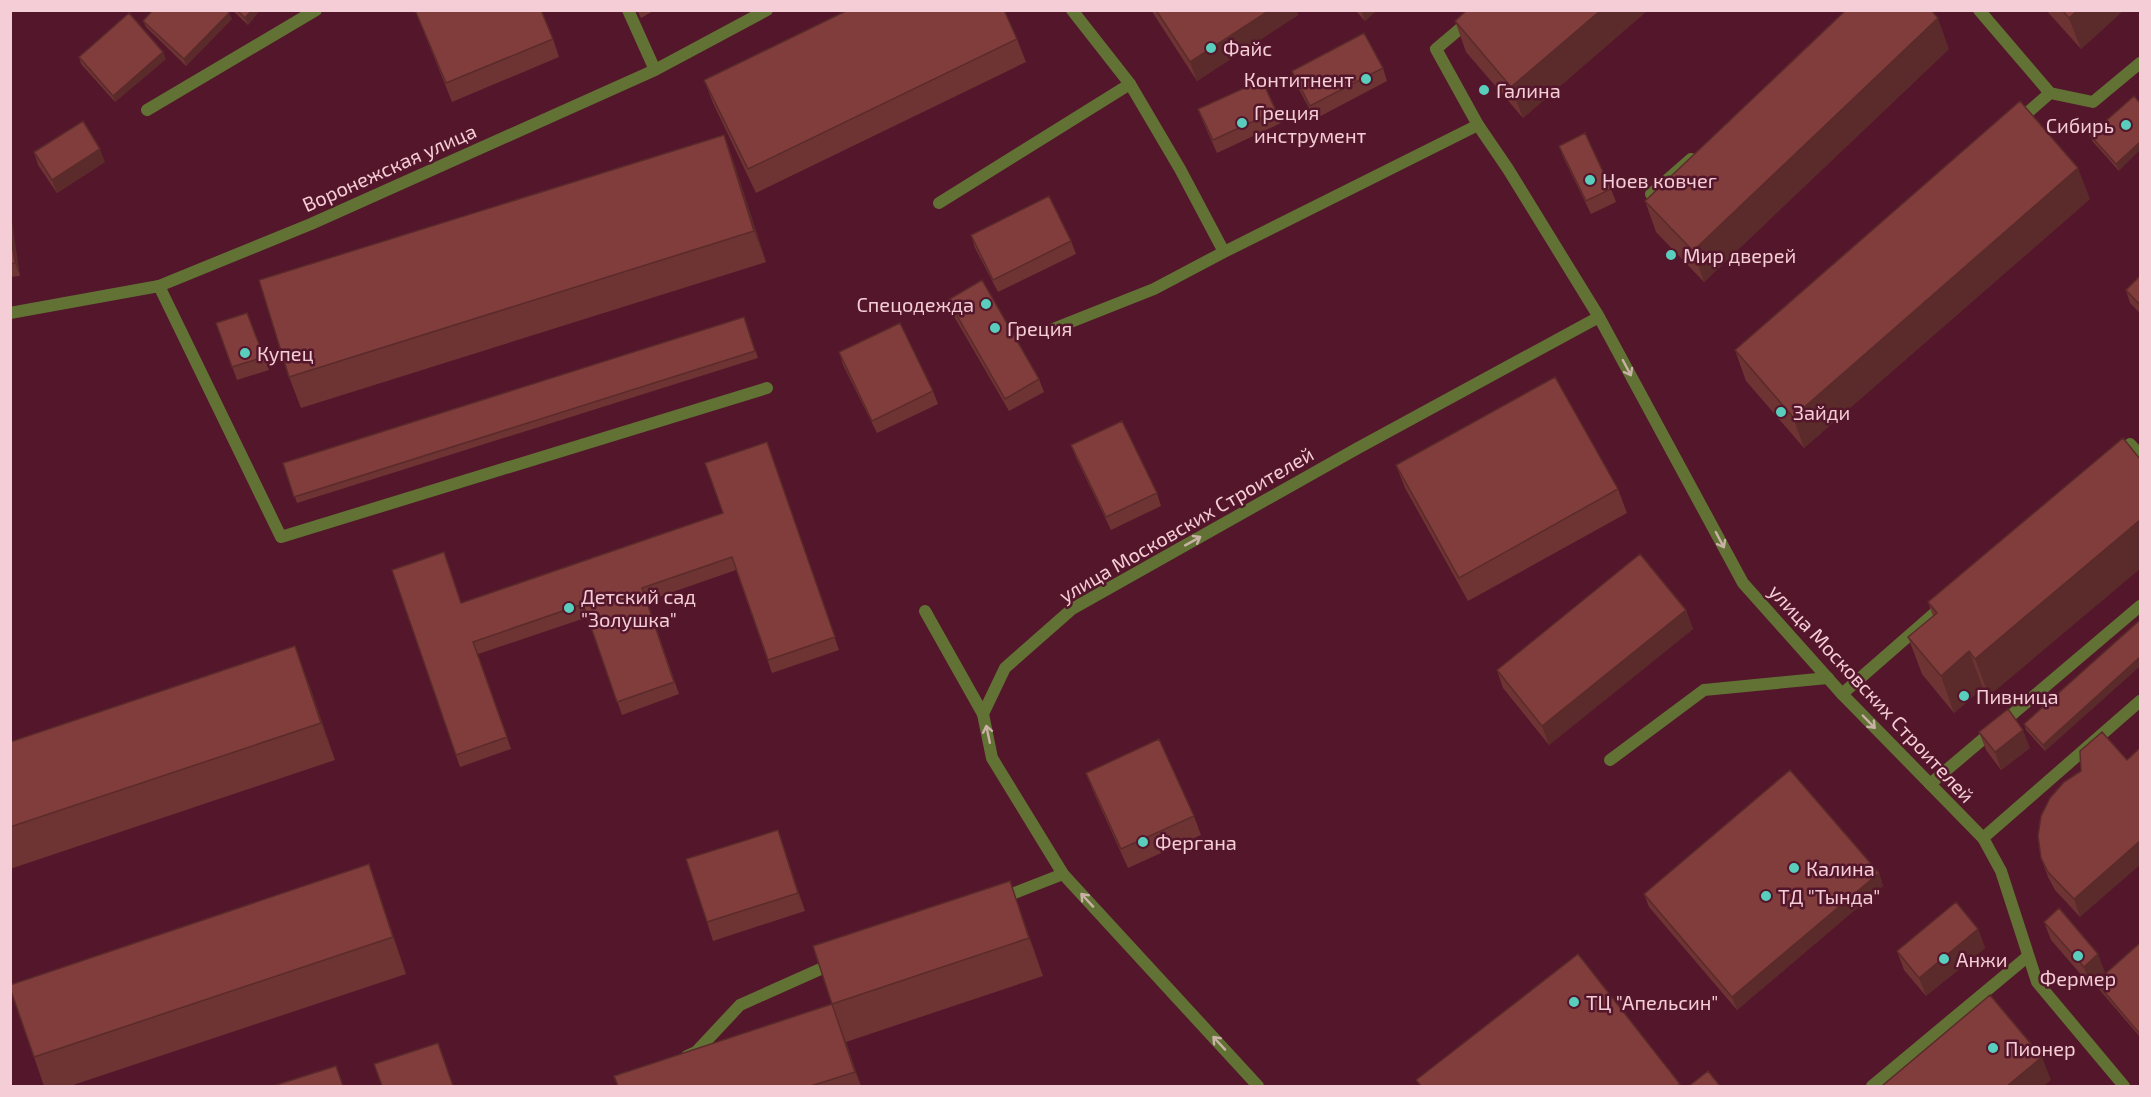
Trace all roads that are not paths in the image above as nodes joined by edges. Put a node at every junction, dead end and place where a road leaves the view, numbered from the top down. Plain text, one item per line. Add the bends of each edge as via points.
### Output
1 (316, 10) edge
2 (628, 10) edge
3 (767, 10) edge
4 (1072, 10) edge
5 (1482, 10) edge
6 (1979, 10) edge
7 (2140, 63) edge
8 (655, 70) junction
9 (1130, 84) junction
10 (2050, 93) junction
11 (147, 110) dead end
12 (1478, 125) junction
13 (2005, 132) edge
14 (1703, 148) edge
15 (1651, 194) edge
16 (939, 203) dead end
17 (1224, 252) junction
18 (159, 286) junction
19 (10, 313) edge
20 (1599, 317) junction
21 (1053, 329) dead end
22 (767, 388) dead end
23 (2140, 455) edge
24 (2112, 460) edge
25 (1959, 592) edge
26 (2140, 606) edge
27 (926, 611) dead end
28 (1828, 678) junction
29 (1842, 694) junction
30 (2140, 700) edge
31 (983, 714) junction
32 (1610, 760) dead end
33 (1930, 784) junction
34 (1983, 838) junction
35 (1063, 874) junction
36 (987, 903) edge
37 (2027, 957) junction
38 (845, 959) edge
39 (676, 1062) edge
40 (1258, 1086) edge
41 (1872, 1086) edge
42 (2124, 1086) edge

1 - 11 street
2 - 8 street
3 - 8 street, Воронежская улица
4 - 9 street
5 - 12 street, улица Московских Строителей via 1436,49
6 - 10 street
7 - 10 street via 2093,102
8 - 18 street, Воронежская улица via 311,224
9 - 16 street
9 - 17 street
10 - 13 street
12 - 17 street
12 - 20 street, улица Московских Строителей
14 - 15 street
17 - 21 street via 1154,289
18 - 19 street, Воронежская улица
18 - 22 street via 281,537
20 -> 28 street, улица Московских Строителей via 1743,583
31 -> 20 street, улица Московских Строителей via 1005,668 1071,609
23 - 24 street via 2130,444
25 - 29 street
26 - 33 street
27 - 31 street
28 - 29 street, улица Московских Строителей
28 - 32 street via 1704,690
29 -> 33 street, улица Московских Строителей
30 - 34 street
35 -> 31 street via 993,758
33 - 34 street, улица Московских Строителей
34 - 37 street, улица Московских Строителей via 2001,871
35 - 36 street
40 -> 35 street
37 - 41 street
37 - 42 street, улица Московских Строителей via 2037,982
38 - 39 street via 740,1005 696,1052

